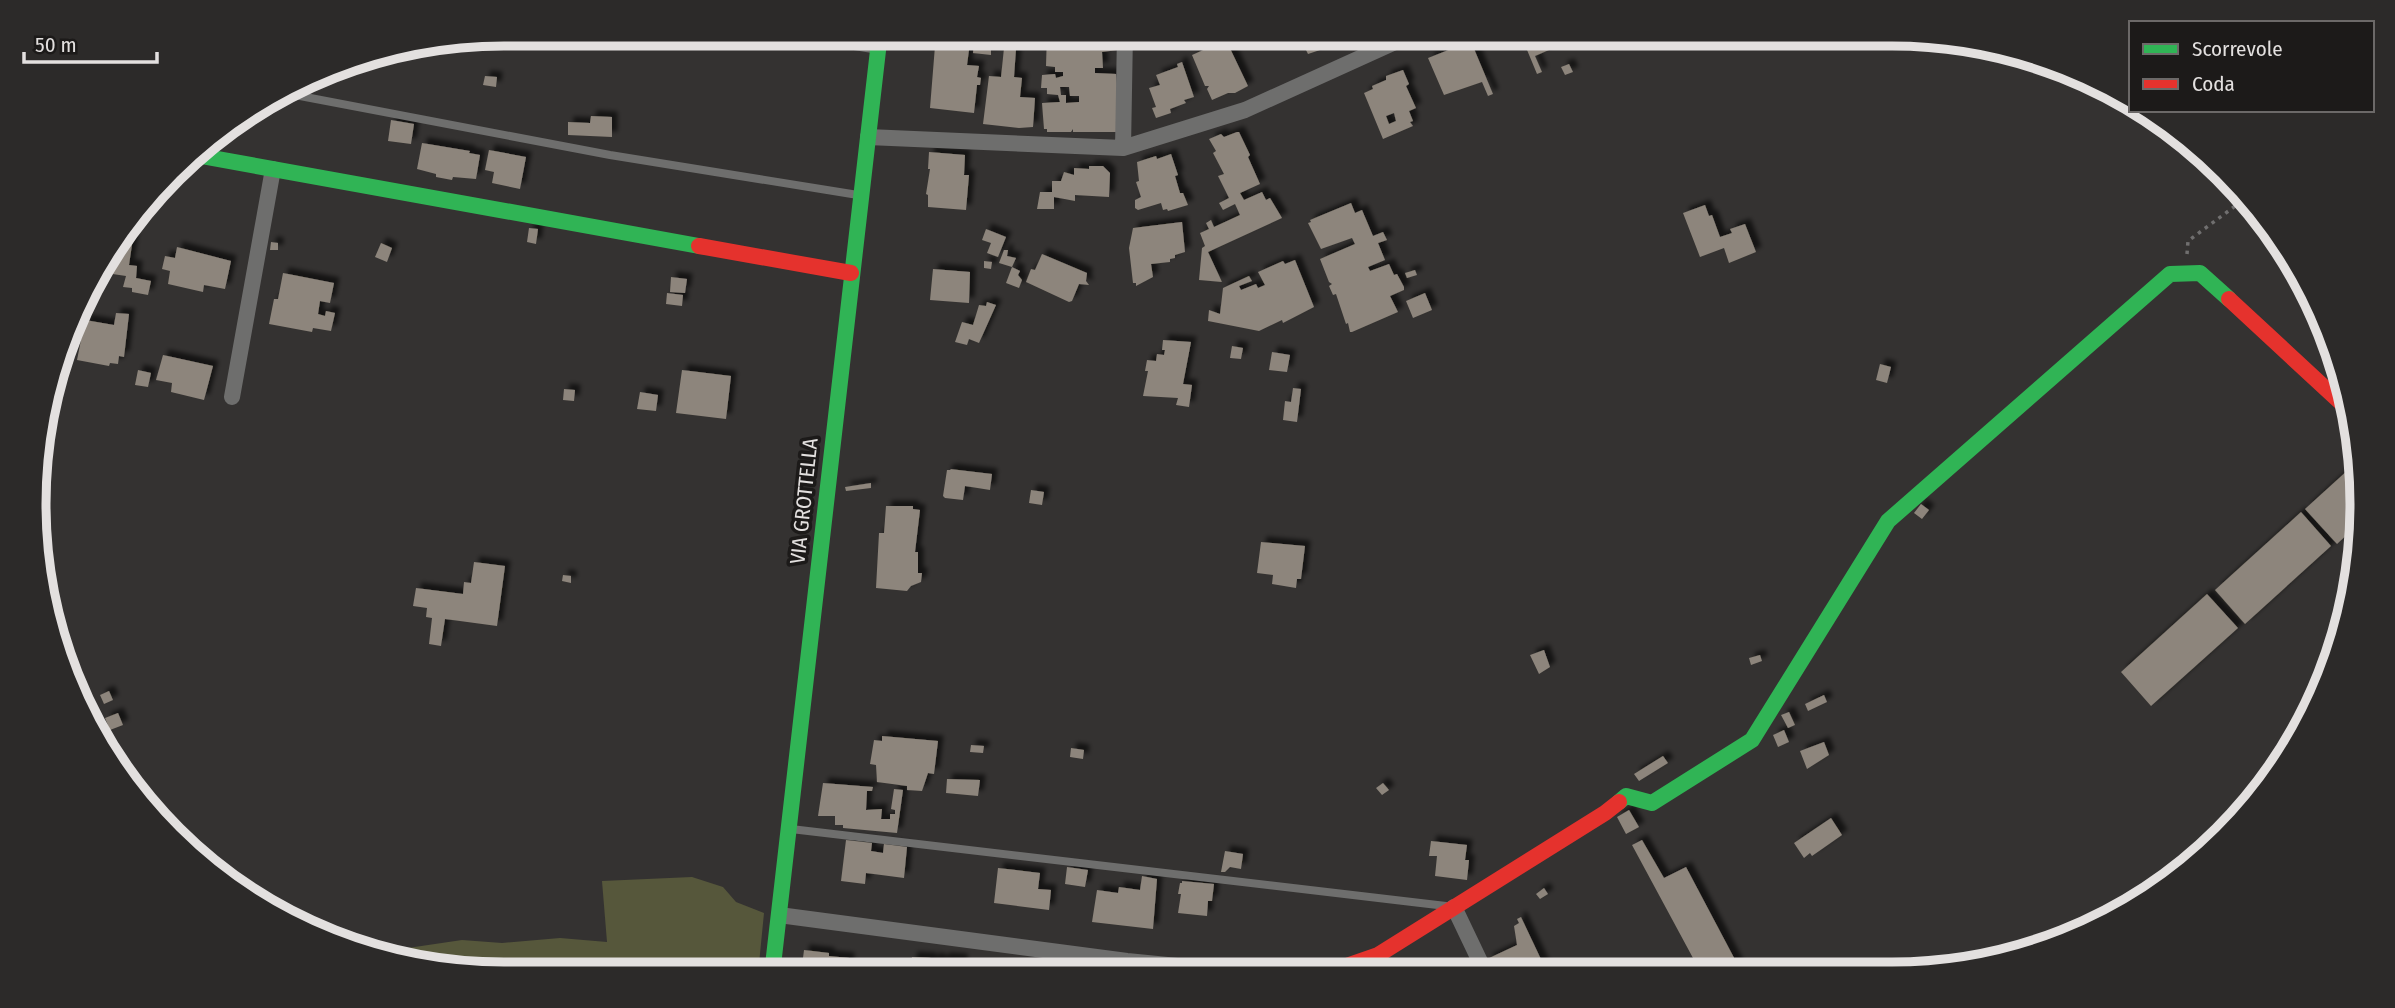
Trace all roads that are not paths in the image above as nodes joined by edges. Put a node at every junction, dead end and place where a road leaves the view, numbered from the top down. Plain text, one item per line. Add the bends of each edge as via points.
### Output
1 (878, 46) edge
2 (1125, 46) edge
3 (1386, 46) edge
4 (297, 95) edge
5 (868, 136) junction
6 (1123, 148) junction
7 (205, 157) edge
8 (273, 169) junction
9 (861, 195) junction
10 (851, 273) junction
11 (232, 397) dead end
12 (2337, 399) edge
13 (789, 829) junction
14 (1454, 907) junction
15 (779, 915) junction
16 (773, 962) edge
17 (1138, 962) edge
18 (1358, 962) edge
19 (1480, 962) edge

1 - 5 street, VIA GROTTELLA
2 - 6 street
3 - 6 street via 1245,110
4 - 9 lane via 622,157
5 - 6 street
5 - 9 street, VIA GROTTELLA
7 - 8 street
8 - 10 street
8 - 11 street
9 - 10 street, VIA GROTTELLA
10 - 13 street, VIA GROTTELLA
12 - 14 street via 2200,273 2170,274 1888,521 1752,740 1652,803 1626,796
13 - 14 lane
13 - 15 street, VIA GROTTELLA
14 - 18 street via 1378,955
14 - 19 street
15 - 16 street, VIA GROTTELLA
15 - 17 street

